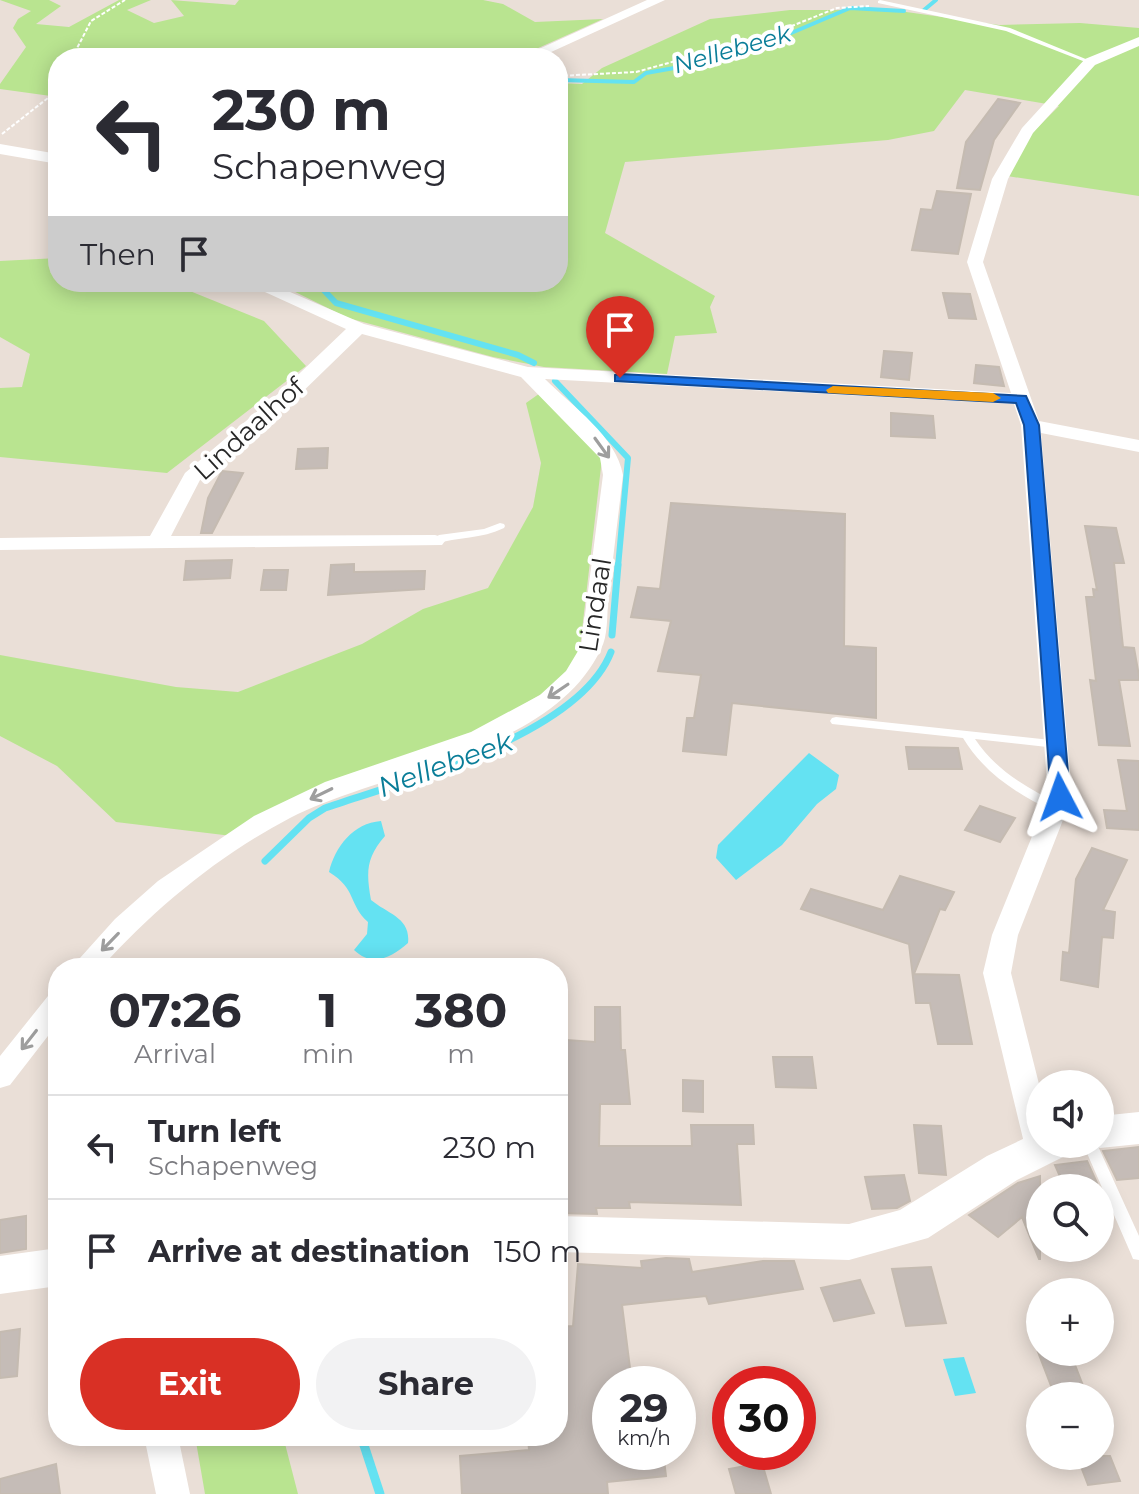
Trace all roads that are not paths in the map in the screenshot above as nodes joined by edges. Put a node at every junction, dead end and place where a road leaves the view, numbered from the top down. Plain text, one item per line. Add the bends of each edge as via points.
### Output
1 (658, 0) edge
2 (880, 2) dead end
3 (1139, 41) edge
4 (549, 48) edge
5 (1090, 62) junction
6 (0, 149) edge
7 (48, 157) edge
8 (275, 292) edge
9 (358, 328) junction
10 (528, 373) junction
11 (1021, 399) junction
12 (1031, 425) junction
13 (1139, 446) edge
14 (500, 526) dead end
15 (435, 541) joint
16 (157, 542) junction
17 (0, 544) edge
18 (836, 721) dead end
19 (966, 734) junction
20 (1056, 744) junction
21 (1058, 808) junction
22 (95, 958) edge
23 (48, 1016) edge
24 (0, 1077) edge
25 (1026, 1078) edge
26 (1139, 1128) edge
27 (1114, 1131) edge
28 (1026, 1157) edge
29 (1096, 1158) edge
30 (568, 1234) edge
31 (1139, 1254) edge
32 (48, 1268) edge
33 (0, 1275) edge
34 (163, 1446) edge
35 (173, 1494) edge

1 - 4 street
2 - 5 lane via 1008,29
3 - 5 street
5 - 11 street via 1012,154 976,248 975,262
6 - 7 street
8 - 9 street, Lindaal
9 - 10 street, Lindaal
9 - 16 street, Lindaalhof via 192,477
10 - 11 street
10 -> 22 street, Lindaal via 610,458 613,475 592,646 585,665 571,682 486,736 334,788 263,822 195,865
11 - 12 street
12 - 13 street
12 - 20 street
14 - 15 lane
15 - 16 street
16 - 17 street
18 - 19 lane
19 - 20 lane
19 - 21 lane via 998,773
20 - 21 street
21 - 25 street via 1005,935 997,973
23 -> 24 street
26 - 27 street
28 - 30 street via 912,1225 849,1242
29 - 31 lane
32 - 33 street
34 - 35 street

